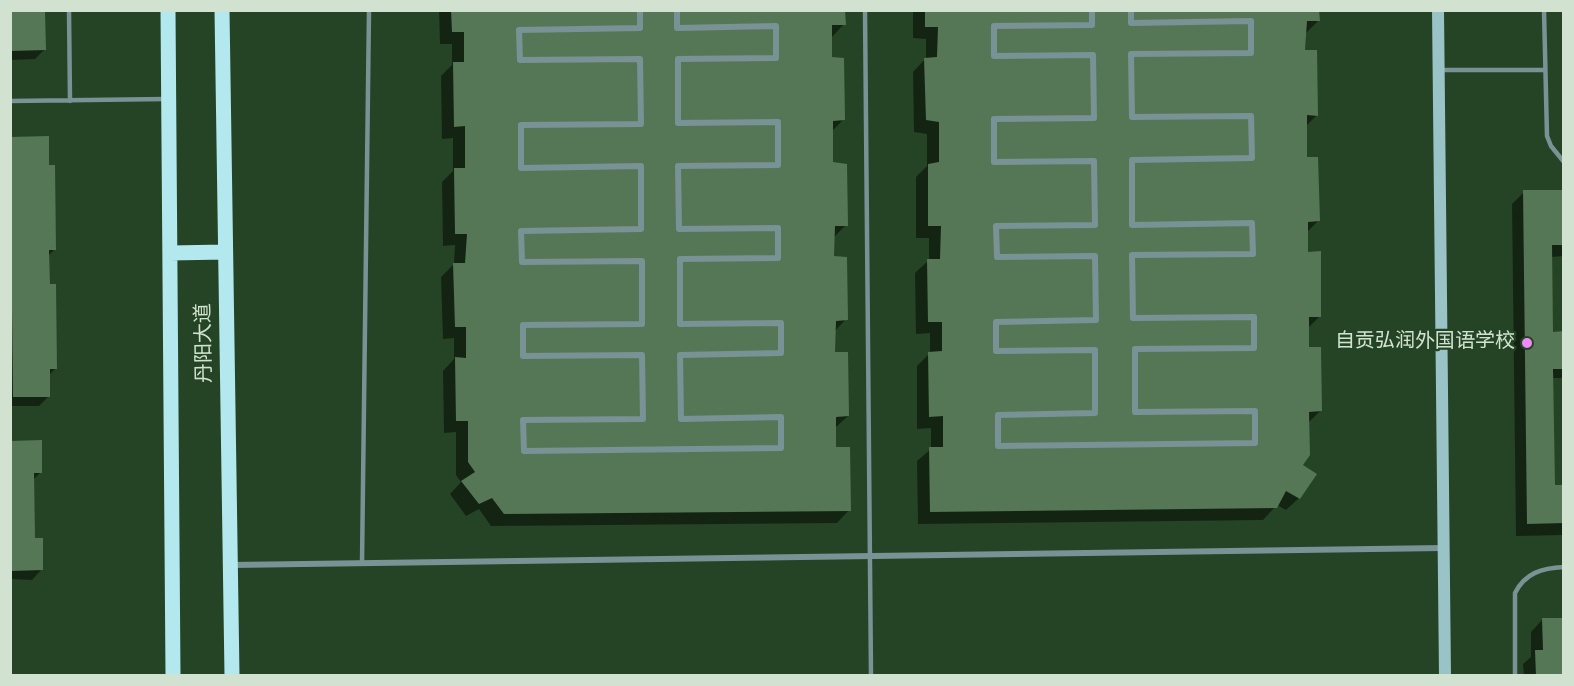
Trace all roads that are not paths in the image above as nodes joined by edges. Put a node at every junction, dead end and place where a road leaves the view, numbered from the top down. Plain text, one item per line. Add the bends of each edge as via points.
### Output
1 (69, 10) edge
2 (168, 10) edge
3 (222, 10) edge
4 (369, 10) edge
5 (640, 10) edge
6 (677, 10) edge
7 (865, 10) edge
8 (1092, 10) edge
9 (1131, 10) edge
10 (1438, 10) edge
11 (1544, 10) edge
12 (1438, 70) junction
13 (1545, 70) junction
14 (169, 99) junction
15 (70, 100) junction
16 (10, 101) edge
17 (1563, 162) edge
18 (225, 252) junction
19 (170, 253) junction
20 (1443, 548) junction
21 (870, 557) junction
22 (362, 563) junction
23 (230, 565) junction
24 (1563, 567) edge
25 (173, 675) edge
26 (232, 675) edge
27 (871, 675) edge
28 (1445, 675) edge
29 (1515, 675) edge

1 - 15 lane
2 - 14 main road, 丹阳大道
3 - 18 main road, 丹阳大道
4 - 22 lane
5 - 6 street via 640,28 519,30 520,60 640,59 640,124 521,125 521,168 641,166 641,229 521,231 522,262 642,261 642,324 523,325 523,356 642,355 643,419 523,420 524,451 781,448 781,417 681,418 680,355 781,353 781,323 680,324 680,259 778,258 778,228 679,229 678,166 778,165 778,122 678,123 678,59 776,58 776,26 677,28
7 - 21 lane
8 - 9 street via 1092,25 994,26 994,56 1093,55 1094,118 994,119 994,162 1094,161 1095,225 996,226 996,257 1095,256 1096,320 996,322 996,351 1095,350 1095,413 998,415 998,446 1255,442 1254,411 1135,412 1135,349 1254,348 1254,317 1133,318 1132,255 1253,254 1252,223 1132,225 1132,160 1252,158 1251,116 1132,117 1131,54 1251,53 1251,21 1131,23
10 - 12 street
11 - 13 lane
12 - 13 lane
12 - 20 street
13 - 17 lane via 1547,136
14 - 15 lane
14 - 19 main road, 丹阳大道
15 - 16 lane
18 - 19 main road
18 - 23 main road, 丹阳大道
19 - 25 main road, 丹阳大道
20 - 21 street
20 - 28 street
21 - 22 street
21 - 27 lane
22 - 23 street
23 - 26 main road, 丹阳大道
24 - 29 lane via 1530,574 1515,593

